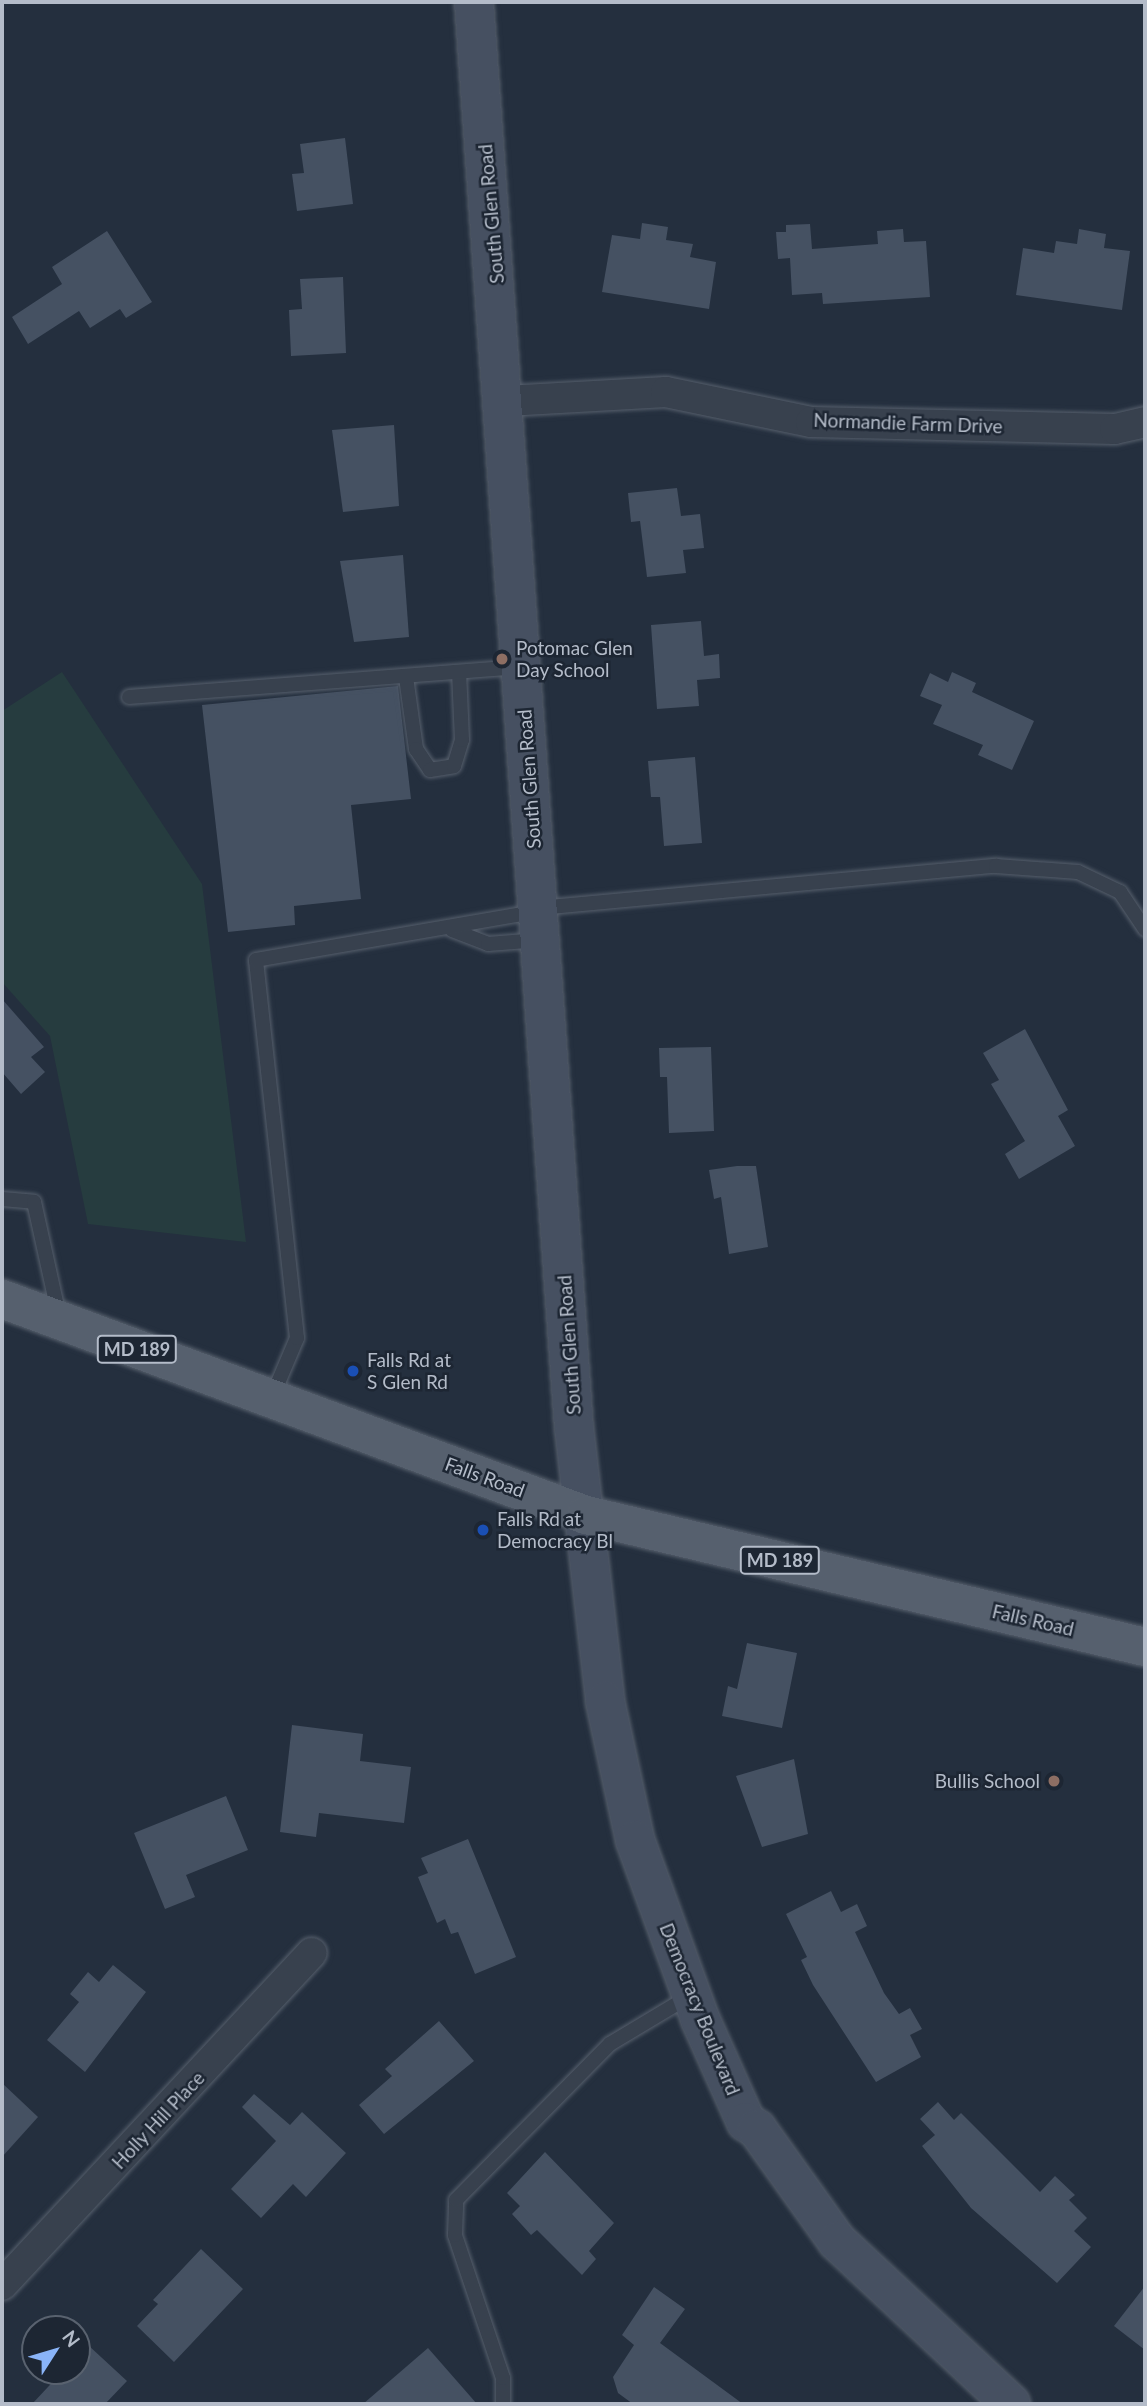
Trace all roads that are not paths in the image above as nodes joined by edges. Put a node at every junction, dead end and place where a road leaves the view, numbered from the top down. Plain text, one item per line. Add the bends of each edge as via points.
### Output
1 (474, 2) edge
2 (506, 401) junction
3 (1145, 422) edge
4 (521, 667) junction
5 (459, 672) junction
6 (406, 677) junction
7 (129, 697) dead end
8 (539, 920) junction
9 (1145, 929) edge
10 (452, 930) junction
11 (2, 1199) edge
12 (2, 1300) edge
13 (60, 1321) junction
14 (271, 1399) junction
15 (586, 1514) junction
16 (1145, 1647) edge
17 (312, 1953) dead end
18 (692, 1995) junction
19 (2, 2285) edge
20 (503, 2404) edge
21 (1011, 2404) edge

1 - 2 main road, South Glen Road
2 - 3 street, Normandie Farm Drive via 666,392 811,422 1115,429
2 - 4 main road, South Glen Road
4 - 5 lane
4 - 8 main road, South Glen Road
5 - 6 lane
5 - 6 lane via 462,740 454,766 430,770 416,749
6 - 7 lane
8 - 9 lane via 996,866 1078,872 1120,892
8 - 10 lane via 486,918
8 - 10 lane via 488,944
8 - 15 main road, South Glen Road via 574,1427
10 - 14 lane via 256,960 297,1338
11 - 13 lane via 34,1202
12 - 13 main road, Falls Road / MD 189
13 - 14 main road, Falls Road / MD 189
14 - 15 main road, Falls Road / MD 189
15 - 16 main road, Falls Road / MD 189
15 - 18 main road, Democracy Boulevard via 605,1701 635,1840
17 - 19 street, Holly Hill Place
18 - 20 lane via 610,2044 456,2200 455,2235 503,2378
18 - 21 main road, Democracy Boulevard via 746,2122 757,2129 837,2241

